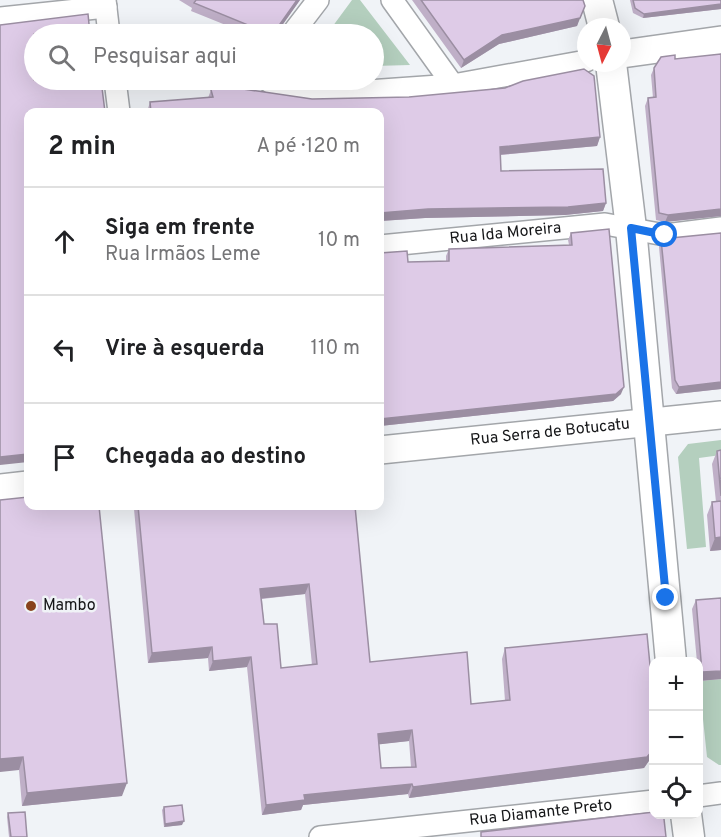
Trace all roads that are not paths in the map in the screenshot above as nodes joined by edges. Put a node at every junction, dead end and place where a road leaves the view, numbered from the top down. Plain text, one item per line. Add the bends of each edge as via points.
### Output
1 (318, 0) edge
2 (392, 0) edge
3 (597, 0) edge
4 (106, 4) edge
5 (0, 18) edge
6 (602, 18) edge
7 (108, 24) edge
8 (300, 24) edge
9 (721, 40) edge
10 (631, 53) edge
11 (577, 63) edge
12 (612, 72) edge
13 (453, 85) junction
14 (116, 90) edge
15 (334, 90) edge
16 (382, 90) edge
17 (384, 90) edge
18 (118, 108) edge
19 (631, 228) junction
20 (721, 228) edge
21 (384, 246) edge
22 (721, 415) edge
23 (650, 422) junction
24 (384, 450) edge
25 (24, 485) edge
26 (0, 488) edge
27 (671, 657) edge
28 (721, 793) edge
29 (703, 795) edge
30 (649, 802) edge
31 (686, 819) edge
32 (320, 837) edge
33 (688, 837) edge

1 - 8 street
2 - 13 street
3 - 6 main road
4 - 5 street
4 - 7 street
9 - 10 street
11 - 13 street
12 - 19 main road
13 - 17 street
14 - 18 street
15 - 16 street
19 - 20 street, Rua Ida Moreira via 665,235
19 - 21 street, Rua Ida Moreira via 605,224
19 - 23 main road
22 - 23 street, Rua Serra de Botucatu
23 - 24 street, Rua Serra de Botucatu
23 - 27 main road
25 - 26 street
28 - 29 street
30 - 32 street, Rua Diamante Preto
31 - 33 main road

